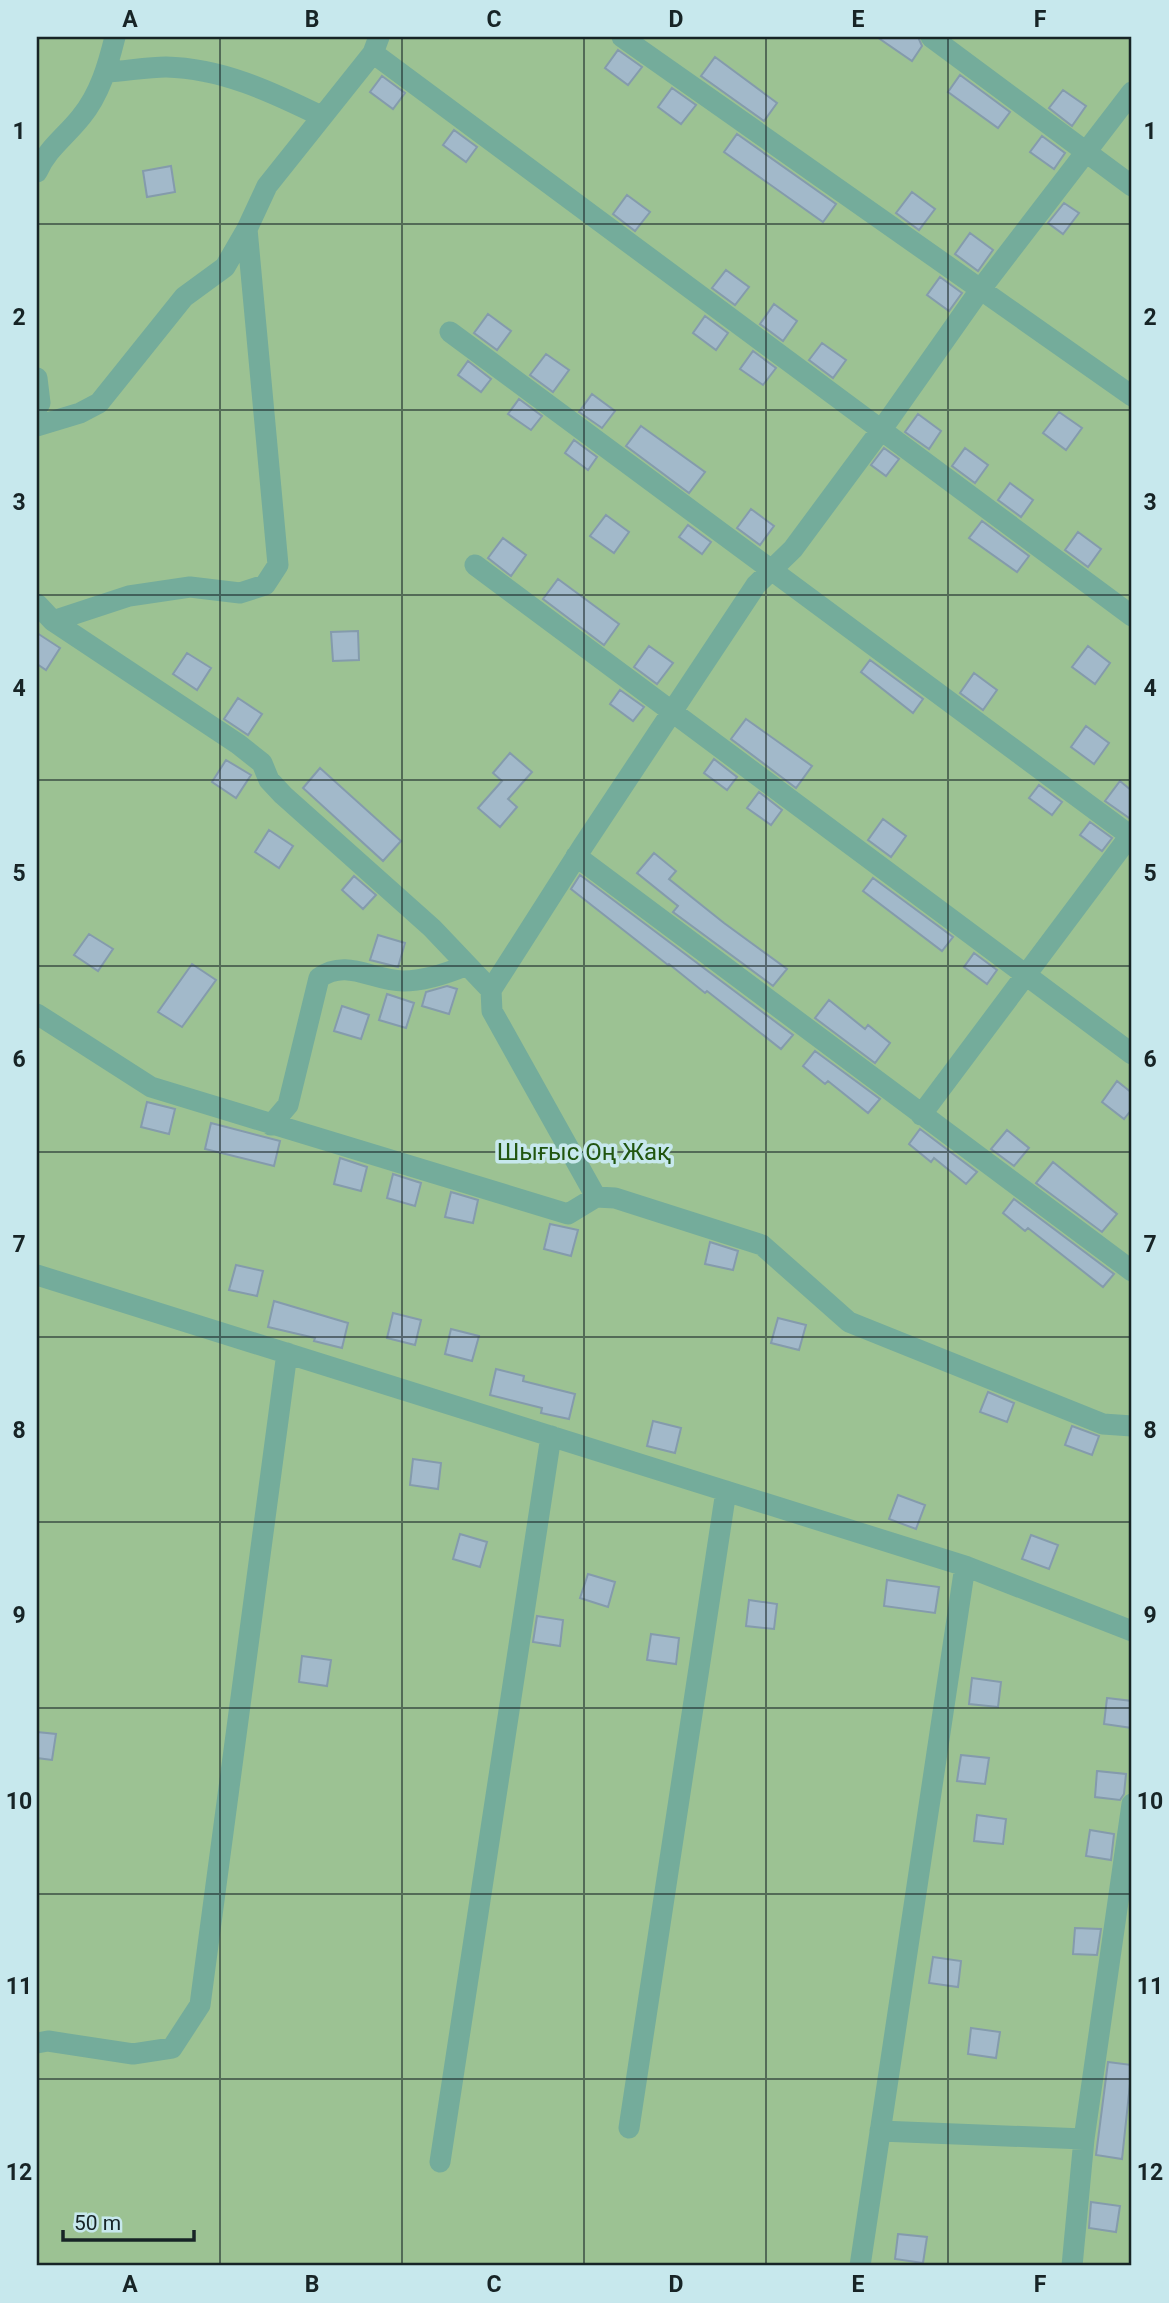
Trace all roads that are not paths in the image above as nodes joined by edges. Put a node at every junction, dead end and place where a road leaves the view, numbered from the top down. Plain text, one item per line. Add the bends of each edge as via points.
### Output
1 (115, 37) edge
2 (622, 37) edge
3 (931, 37) edge
4 (376, 45) edge
5 (106, 72) junction
6 (1132, 92) edge
7 (321, 116) junction
8 (1087, 152) junction
9 (39, 160) edge
10 (1132, 186) edge
11 (247, 229) junction
12 (980, 290) junction
13 (450, 332) dead end
14 (37, 378) edge
15 (1132, 396) edge
16 (37, 408) edge
17 (37, 426) edge
18 (880, 431) junction
19 (475, 565) dead end
20 (771, 570) junction
21 (37, 604) edge
22 (1132, 616) edge
23 (54, 621) junction
24 (673, 713) junction
25 (1132, 835) edge
26 (576, 856) junction
27 (467, 965) junction
28 (1025, 975) junction
29 (491, 990) junction
30 (37, 1014) edge
31 (1132, 1054) edge
32 (921, 1115) junction
33 (271, 1125) junction
34 (596, 1197) junction
35 (1132, 1271) edge
36 (37, 1275) edge
37 (288, 1353) junction
38 (1132, 1426) edge
39 (551, 1436) junction
40 (726, 1491) junction
41 (965, 1566) junction
42 (1132, 1631) edge
43 (1132, 1804) edge
44 (37, 2043) edge
45 (629, 2128) dead end
46 (880, 2131) junction
47 (1084, 2138) junction
48 (440, 2162) dead end
49 (860, 2266) edge
50 (1072, 2266) edge

1 - 5 street
2 - 12 street
3 - 8 street
4 - 7 street
4 - 18 street
5 - 7 street via 167,67 222,74
5 - 9 street via 83,115
6 - 8 street
7 - 11 street via 267,186
8 - 10 street
8 - 12 street
11 - 17 street via 225,267 184,297 99,403
11 - 23 street via 278,565 265,585 240,593 178,588 129,596
12 - 15 street
12 - 18 street
13 - 20 street
14 - 16 street
18 - 20 street via 793,549
18 - 22 street
19 - 24 street
20 - 24 street
20 - 25 street
21 - 23 street
23 - 27 street via 261,763 283,795
24 - 26 street
24 - 28 street
25 - 28 street
26 - 29 street
26 - 32 street
27 - 29 street
27 - 33 street via 402,981 342,968 319,978 288,1105
28 - 31 street
28 - 32 street
29 - 34 street via 492,1011
30 - 33 street via 151,1087
32 - 35 street
33 - 34 street via 568,1214
34 - 38 street via 615,1198 762,1245 849,1322 1103,1424
36 - 37 street
37 - 39 street
37 - 44 street via 200,2005 172,2048 133,2054
39 - 40 street
39 - 48 street
40 - 41 street
40 - 45 street
41 - 42 street
41 - 46 street
43 - 47 street
46 - 47 street
46 - 49 street
47 - 50 street

